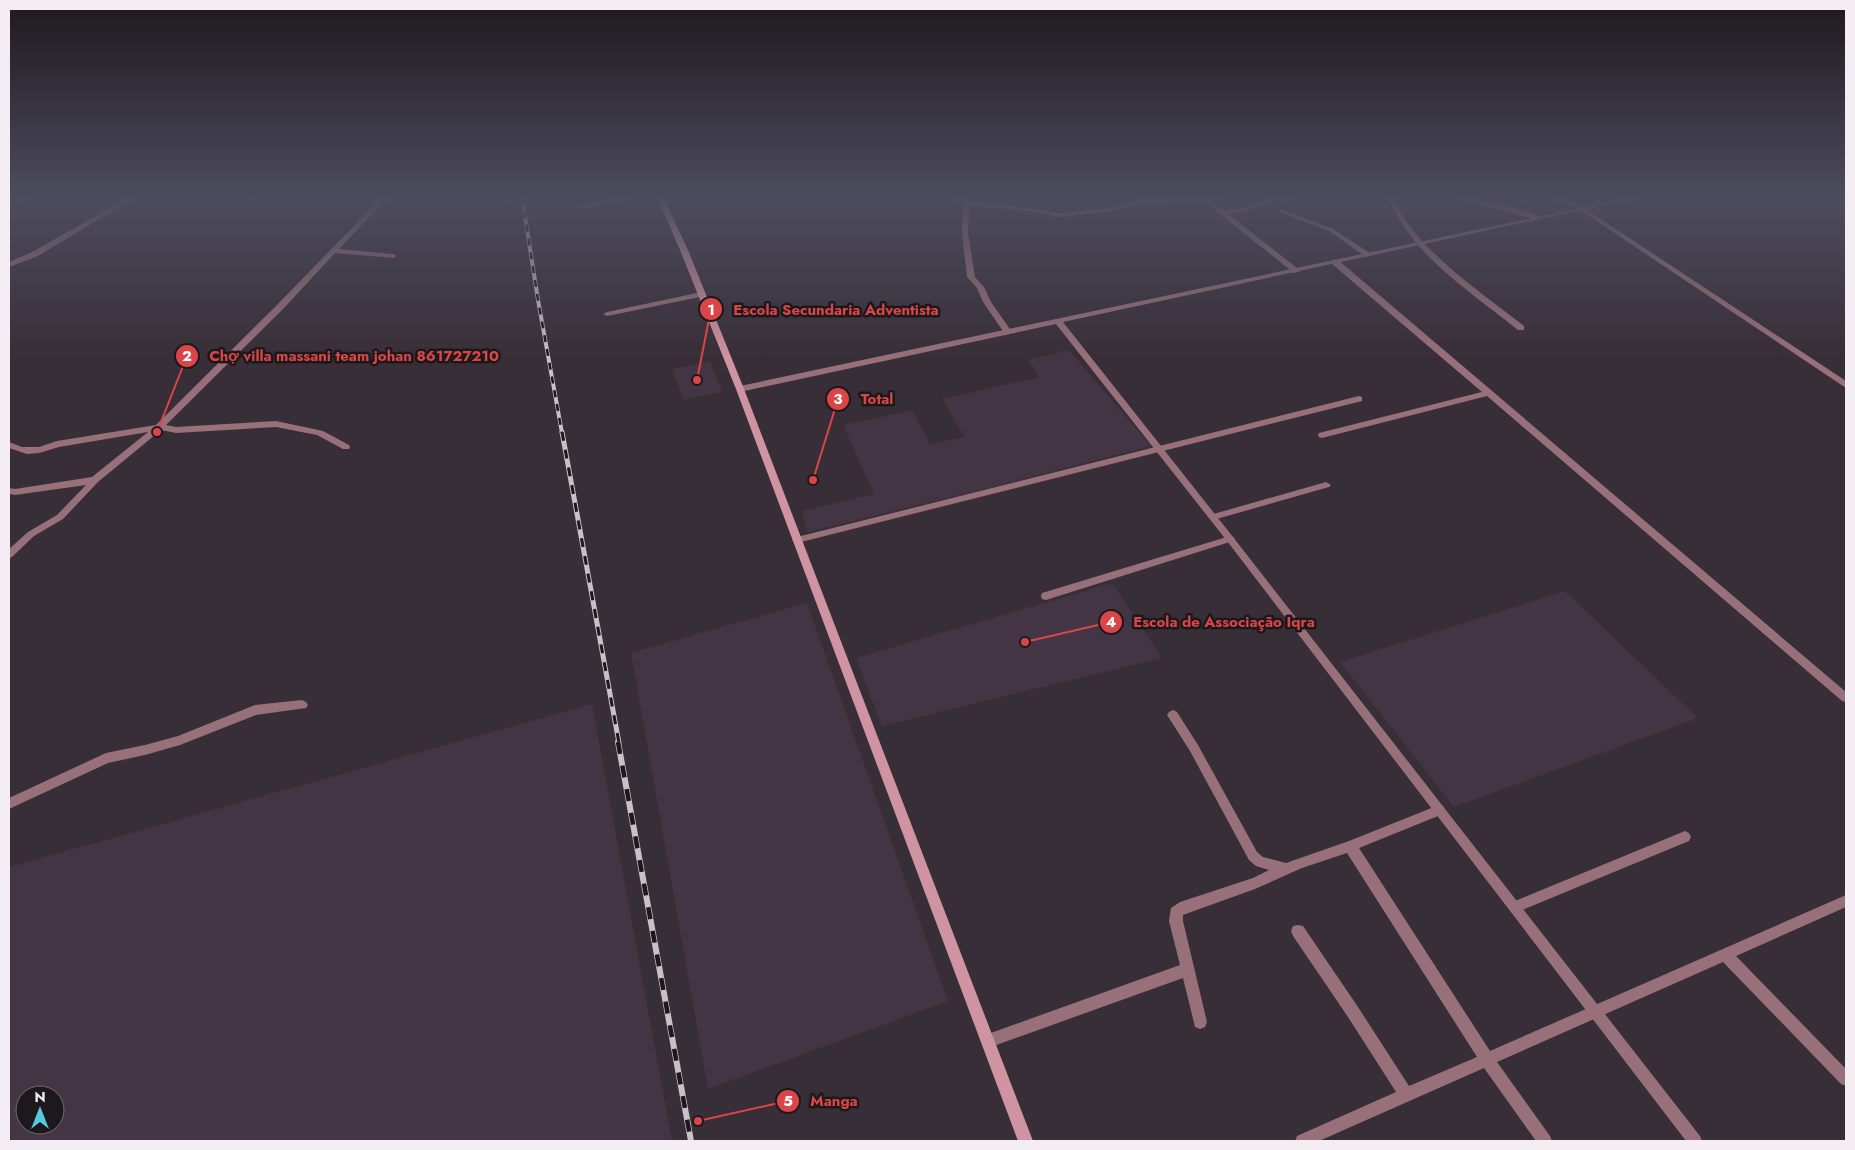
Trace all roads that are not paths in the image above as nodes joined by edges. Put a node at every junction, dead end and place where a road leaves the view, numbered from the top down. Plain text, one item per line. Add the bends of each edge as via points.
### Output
1 (41, 251) edge
2 (332, 251) joint
3 (684, 251) edge
4 (967, 251) edge
5 (1271, 251) edge
6 (1362, 251) edge
7 (1389, 251) edge
8 (1428, 251) edge
9 (1646, 251) edge
10 (1369, 255) junction
11 (392, 256) dead end
12 (1335, 262) junction
13 (9, 265) edge
14 (1297, 271) junction
15 (702, 294) junction
16 (608, 314) dead end
17 (1058, 321) junction
18 (1520, 328) dead end
19 (1008, 332) junction
20 (1842, 378) edge
21 (1846, 385) edge
22 (740, 388) junction
23 (1488, 393) junction
24 (1359, 399) dead end
25 (159, 427) junction
26 (1322, 435) dead end
27 (9, 445) edge
28 (346, 447) dead end
29 (1158, 449) junction
30 (95, 480) junction
31 (1326, 484) dead end
32 (11, 492) edge
33 (1213, 518) junction
34 (796, 540) junction
35 (1230, 540) junction
36 (9, 554) edge
37 (1046, 596) dead end
38 (1846, 698) edge
39 (302, 705) dead end
40 (1173, 715) dead end
41 (9, 804) edge
42 (1439, 810) junction
43 (1685, 837) dead end
44 (1350, 846) junction
45 (1287, 869) junction
46 (1846, 901) edge
47 (1515, 907) junction
48 (1298, 931) dead end
49 (1726, 955) junction
50 (1188, 968) junction
51 (1596, 1012) junction
52 (1200, 1022) dead end
53 (988, 1041) junction
54 (1487, 1060) junction
55 (1846, 1079) edge
56 (1406, 1096) junction
57 (1026, 1141) edge
58 (1302, 1141) edge
59 (1546, 1141) edge
60 (1695, 1141) edge

1 - 13 street
2 - 11 street
2 - 25 street
3 - 15 main road
4 - 19 street via 971,277
5 - 14 street
6 - 10 street
7 - 10 street
8 - 18 street
9 - 20 street
10 - 12 street
12 - 14 street
12 - 23 street
14 - 17 street
15 - 16 street
15 - 22 main road
17 - 19 street
17 - 29 street
19 - 22 street
20 - 21 street
22 - 34 main road
23 - 26 street
23 - 38 street
24 - 29 street
25 - 27 street via 57,444 32,452
25 - 28 street via 176,430 276,424 320,433
25 - 30 street
29 - 33 street
29 - 34 street
30 - 32 street
30 - 36 street via 64,514 31,534
31 - 33 street
33 - 35 street
34 - 53 main road
35 - 37 street
35 - 42 street
39 - 41 street via 255,710 180,740 106,758
40 - 45 street via 1253,856
42 - 44 street
42 - 47 street
43 - 47 street
44 - 45 street
44 - 54 street
45 - 50 street via 1180,908 1176,912 1176,921
46 - 49 street
47 - 51 street
48 - 56 street
49 - 51 street
49 - 55 street
50 - 52 street
50 - 53 street
51 - 54 street
51 - 60 street
53 - 57 main road
54 - 56 street
54 - 59 street
56 - 58 street

